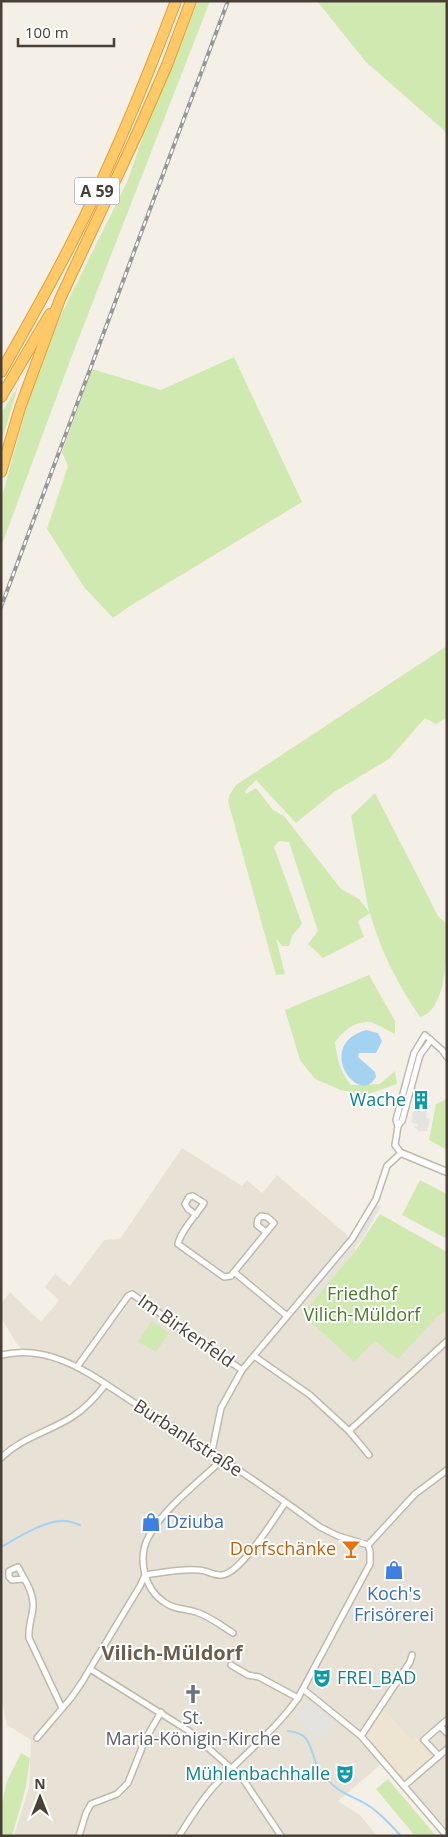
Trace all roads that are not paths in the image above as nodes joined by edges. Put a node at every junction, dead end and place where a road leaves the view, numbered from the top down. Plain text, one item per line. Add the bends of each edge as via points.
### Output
1 (176, 1) edge
2 (191, 1) edge
3 (60, 299) junction
4 (1, 372) edge
5 (1, 397) edge
6 (1, 472) edge
7 (430, 1040) junction
8 (447, 1057) edge
9 (410, 1080) junction
10 (401, 1153) junction
11 (447, 1172) edge
12 (196, 1215) dead end
13 (266, 1232) dead end
14 (234, 1272) junction
15 (287, 1316) junction
16 (447, 1341) edge
17 (1, 1355) edge
18 (254, 1356) junction
19 (76, 1367) junction
20 (242, 1370) junction
21 (105, 1385) junction
22 (349, 1431) junction
23 (212, 1451) junction
24 (369, 1455) dead end
25 (1, 1458) edge
26 (223, 1459) junction
27 (447, 1470) edge
28 (285, 1503) junction
29 (368, 1545) junction
30 (145, 1575) junction
31 (24, 1579) dead end
32 (233, 1633) dead end
33 (412, 1655) dead end
34 (231, 1665) dead end
35 (90, 1669) junction
36 (303, 1689) junction
37 (298, 1698) junction
38 (62, 1708) junction
39 (161, 1712) junction
40 (447, 1720) edge
41 (440, 1726) junction
42 (447, 1733) edge
43 (361, 1736) junction
44 (37, 1738) dead end
45 (447, 1749) edge
46 (439, 1756) junction
47 (232, 1769) junction
48 (404, 1786) junction
49 (445, 1829) edge
50 (79, 1836) edge
51 (179, 1836) edge
52 (281, 1836) edge
53 (447, 1836) edge

1 - 4 highway, A 59 via 154,61 100,184
2 - 3 highway, A 59 via 137,134
3 - 5 highway, A 59
3 - 6 highway
7 - 8 street
7 - 9 street
7 - 9 street via 425,1035 414,1053
9 - 10 street via 396,1120 395,1145
10 - 11 street
10 - 15 street via 387,1166 376,1199 352,1239
12 - 14 street via 178,1244 224,1277
13 - 14 street
14 - 15 street
15 - 18 street
16 - 22 street
17 - 19 street, Burbankstraße via 32,1352
18 - 20 street
18 - 22 street via 310,1395
19 - 20 street, Im Birkenfeld via 132,1294
19 - 21 street, Burbankstraße
20 - 23 street via 221,1408
21 - 23 street, Burbankstraße
21 - 25 street via 89,1405 32,1436
22 - 24 street
23 - 26 street, Burbankstraße
26 - 28 street, Burbankstraße
26 - 30 street via 170,1509 148,1537
27 - 29 street via 416,1494
28 - 29 street, Burbankstraße via 320,1528
28 - 30 street via 255,1547 227,1574 186,1570
29 - 36 street via 370,1564
30 - 32 street via 162,1601 176,1609 198,1612
30 - 35 street
31 - 38 street via 33,1601 29,1638
33 - 43 street
34 - 37 street
35 - 38 street
35 - 39 street
36 - 37 street
36 - 43 street
37 - 47 street via 286,1715
38 - 44 street
39 - 47 street via 190,1731
39 - 50 street via 145,1740 128,1783 117,1794 91,1804
40 - 41 street
41 - 42 street
41 - 46 street via 424,1740
43 - 48 street
45 - 46 street
46 - 48 street
47 - 51 street via 220,1780
47 - 52 street via 239,1773
48 - 49 street
49 - 53 street

